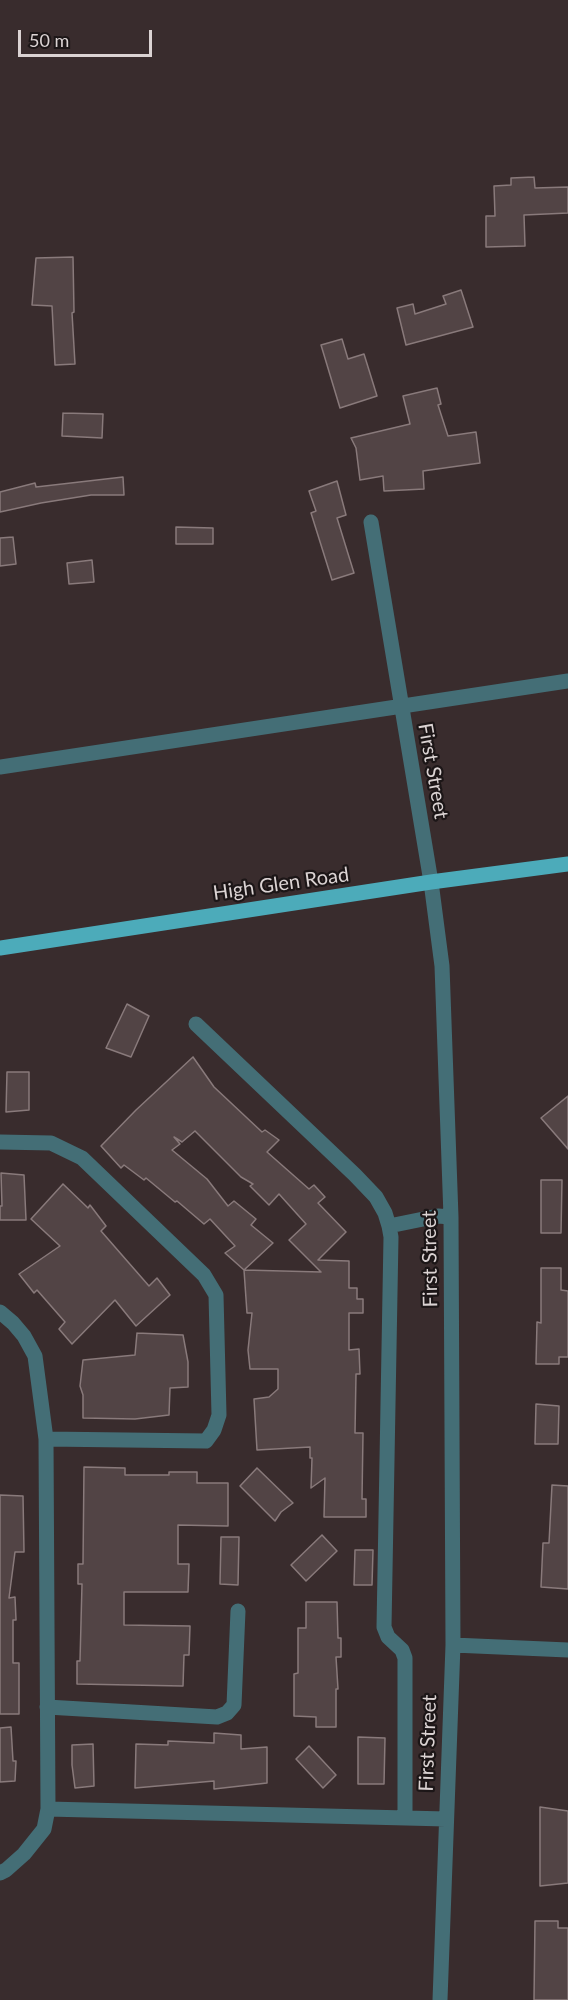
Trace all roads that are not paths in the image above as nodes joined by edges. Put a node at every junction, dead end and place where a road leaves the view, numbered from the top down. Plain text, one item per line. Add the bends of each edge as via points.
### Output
1 (370, 522) dead end
2 (568, 681) edge
3 (401, 706) junction
4 (0, 767) edge
5 (568, 864) edge
6 (431, 882) junction
7 (0, 948) edge
8 (196, 1024) dead end
9 (0, 1142) edge
10 (451, 1217) junction
11 (389, 1226) junction
12 (0, 1312) edge
13 (46, 1439) junction
14 (238, 1611) dead end
15 (453, 1645) junction
16 (568, 1650) edge
17 (47, 1707) junction
18 (48, 1809) junction
19 (405, 1818) junction
20 (446, 1819) junction
21 (0, 1873) edge
22 (440, 2000) edge

1 - 3 street, First Street
2 - 3 street
3 - 4 street
3 - 6 street, First Street
5 - 6 main road, High Glen Road
6 - 7 main road, High Glen Road
6 - 10 street, First Street via 442,966
8 - 11 street via 355,1175 376,1197
9 - 13 street via 51,1143 82,1158 204,1275 216,1295 219,1415 206,1441
10 - 11 street
10 - 15 street, First Street
11 - 19 street via 384,1627 405,1658
12 - 13 street via 24,1336 35,1356
13 - 17 street
14 - 17 street via 234,1705 227,1713 217,1717
15 - 16 street
15 - 20 street, First Street
17 - 18 street
18 - 19 street
18 - 21 street via 44,1828 24,1854
19 - 20 street
20 - 22 street, First Street

